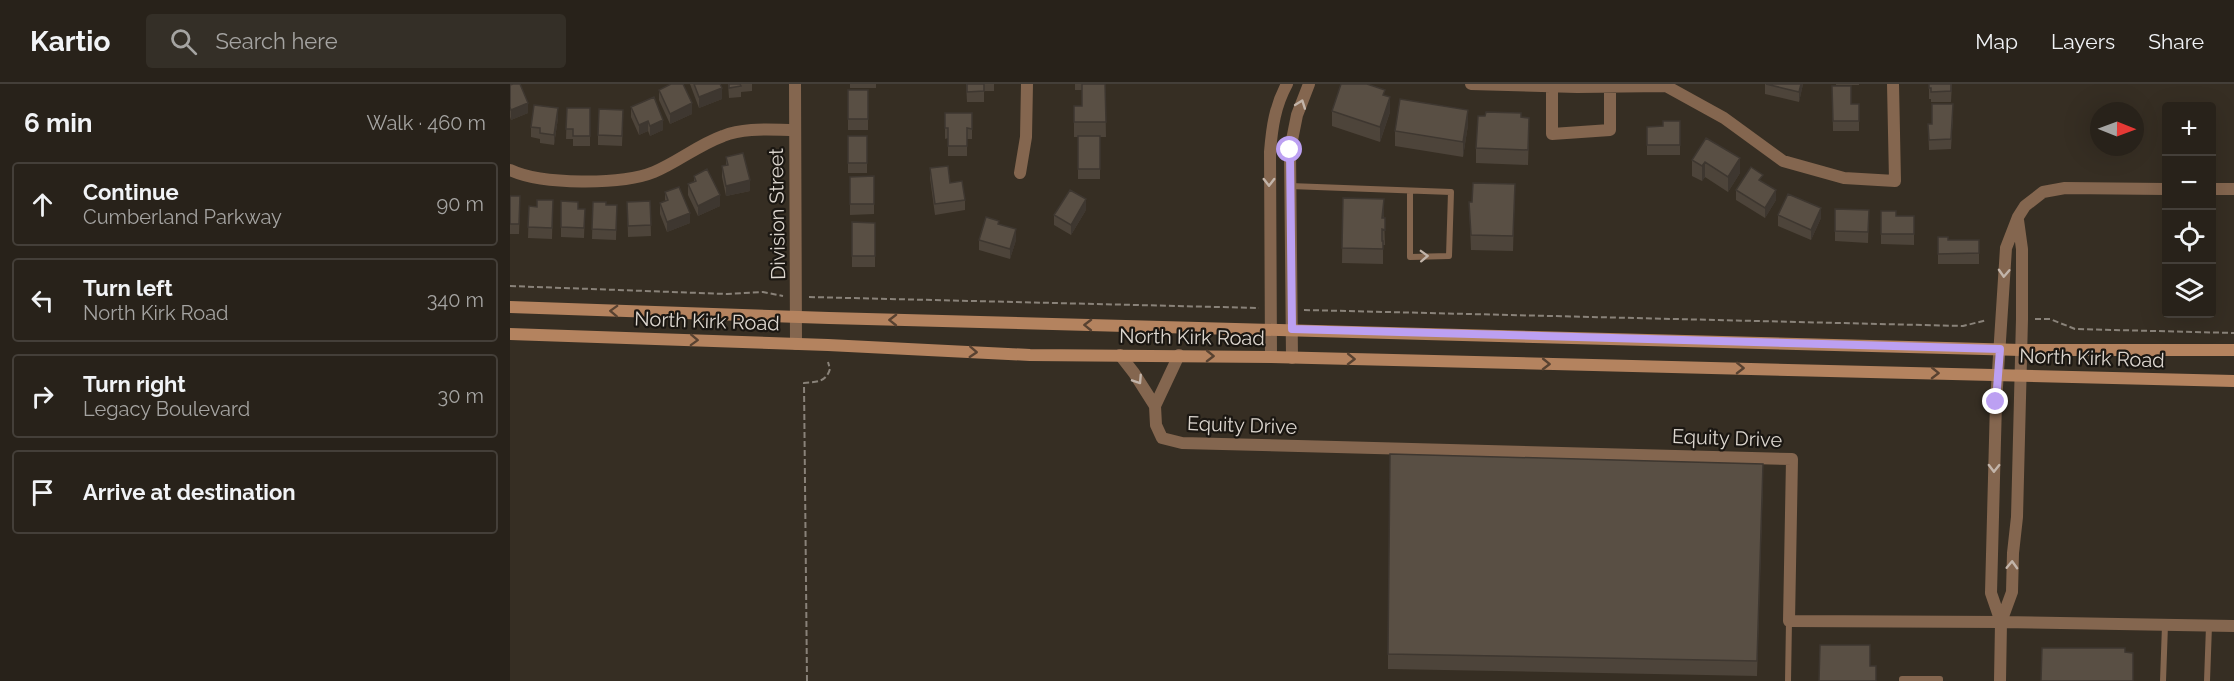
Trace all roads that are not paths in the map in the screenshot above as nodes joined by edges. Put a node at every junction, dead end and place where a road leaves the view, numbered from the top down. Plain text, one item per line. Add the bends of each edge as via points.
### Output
1 (795, 84) edge
2 (1027, 84) edge
3 (1287, 84) edge
4 (1309, 84) edge
5 (1471, 84) edge
6 (1893, 84) edge
7 (1552, 86) junction
8 (1577, 86) edge
9 (1610, 87) junction
10 (795, 129) junction
11 (510, 170) edge
12 (1020, 173) dead end
13 (1289, 186) junction
14 (2162, 189) edge
15 (2216, 189) edge
16 (2234, 189) edge
17 (1410, 191) junction
18 (2018, 217) junction
19 (510, 307) edge
20 (797, 317) junction
21 (1272, 329) junction
22 (1292, 329) junction
23 (510, 334) edge
24 (796, 344) junction
25 (2000, 349) junction
26 (2021, 350) junction
27 (2234, 350) edge
28 (1120, 355) junction
29 (1179, 355) junction
30 (1271, 357) junction
31 (1292, 358) junction
32 (1998, 374) junction
33 (2021, 375) junction
34 (2234, 381) edge
35 (1155, 406) junction
36 (1790, 621) junction
37 (2001, 622) junction
38 (2165, 625) junction
39 (2209, 626) junction
40 (2234, 626) edge
41 (1788, 681) edge
42 (1902, 681) edge
43 (1940, 681) edge
44 (2000, 681) edge
45 (2163, 681) edge
46 (2207, 681) edge

1 - 10 street, Division Street
2 - 12 street via 1026,137
3 -> 21 street via 1271,134
13 -> 4 street via 1290,150
5 - 7 street
6 - 9 street via 1895,182 1844,178 1783,161 1724,118 1666,86
7 - 8 street
7 - 9 street via 1552,134 1610,130
8 - 9 street
10 - 11 street via 724,135 636,178 544,178
10 - 20 street, Division Street
13 - 17 lane
13 - 22 street
14 - 18 street via 2065,188 2043,192
15 - 16 street
17 -> 17 lane via 1410,257 1449,256 1451,192
18 -> 25 street via 2006,248
18 - 26 street via 2022,249
20 -> 19 main road, North Kirk Road
21 -> 20 main road, North Kirk Road
20 - 24 street, Division Street
21 - 22 main road, North Kirk Road
21 - 30 street
22 - 25 main road, North Kirk Road
22 - 31 street
23 -> 24 main road, North Kirk Road
24 -> 28 main road, North Kirk Road via 1030,355
25 - 26 main road, North Kirk Road
25 - 32 street
26 - 27 main road, North Kirk Road
26 - 33 street
28 - 29 main road, North Kirk Road
28 -> 35 street, Equity Drive
29 -> 30 main road, North Kirk Road
29 - 35 street
30 - 31 main road, North Kirk Road
31 -> 32 main road, North Kirk Road
32 - 33 main road, North Kirk Road
32 -> 37 street via 1991,593
33 - 34 main road, North Kirk Road
37 -> 33 street via 2012,592
35 - 36 street, Equity Drive via 1156,425 1162,438 1182,444 1792,459
36 - 37 street
36 - 41 lane
37 - 38 street
37 - 44 street
38 - 39 street
38 - 45 lane
39 - 40 street
39 - 46 lane
42 - 43 lane

